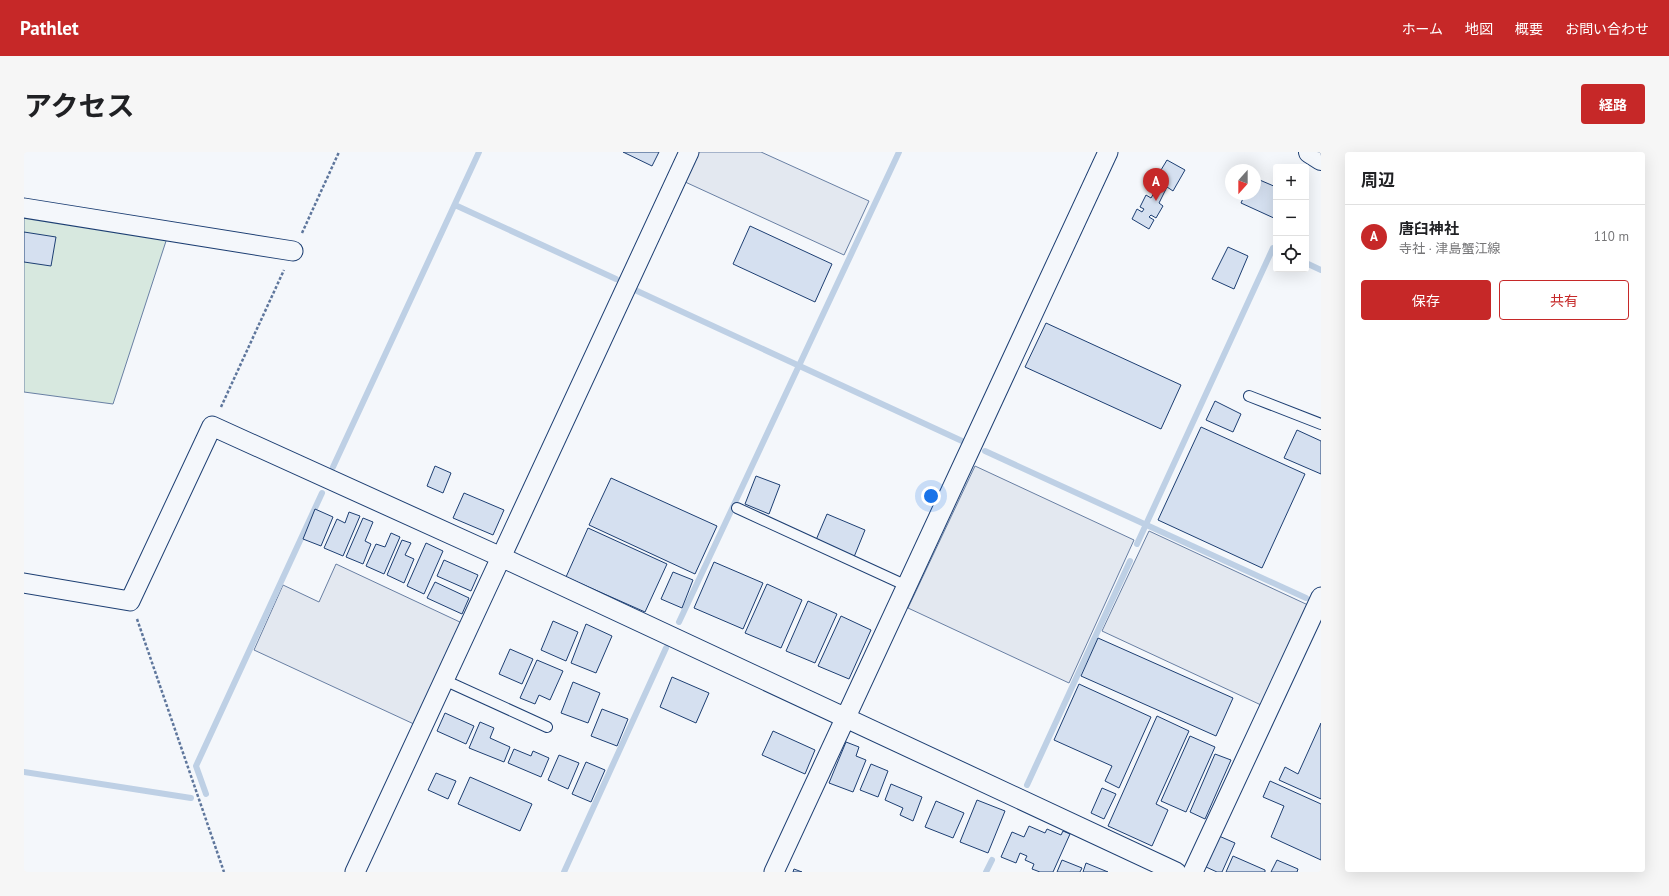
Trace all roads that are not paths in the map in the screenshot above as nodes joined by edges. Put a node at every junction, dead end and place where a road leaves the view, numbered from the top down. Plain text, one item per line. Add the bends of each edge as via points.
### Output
1 (689, 152) edge
2 (1108, 152) edge
3 (1310, 152) edge
4 (1321, 159) edge
5 (24, 208) edge
6 (294, 250) road end
7 (1249, 396) dead end
8 (1321, 424) edge
9 (737, 508) dead end
10 (501, 557) junction
11 (24, 584) edge
12 (907, 586) junction
13 (1321, 597) edge
14 (444, 680) junction
15 (846, 717) junction
16 (547, 727) dead end
17 (355, 872) edge
18 (774, 872) edge
19 (1176, 872) edge
20 (1193, 872) edge

1 - 10 street
2 - 12 street
3 - 4 main road
5 - 6 street
7 - 8 lane
9 - 12 lane
10 - 11 street via 212,426 130,601
10 - 14 street
10 - 15 street
12 - 15 street
13 - 20 street
14 - 16 lane
14 - 17 street
15 - 18 street
15 - 19 street

